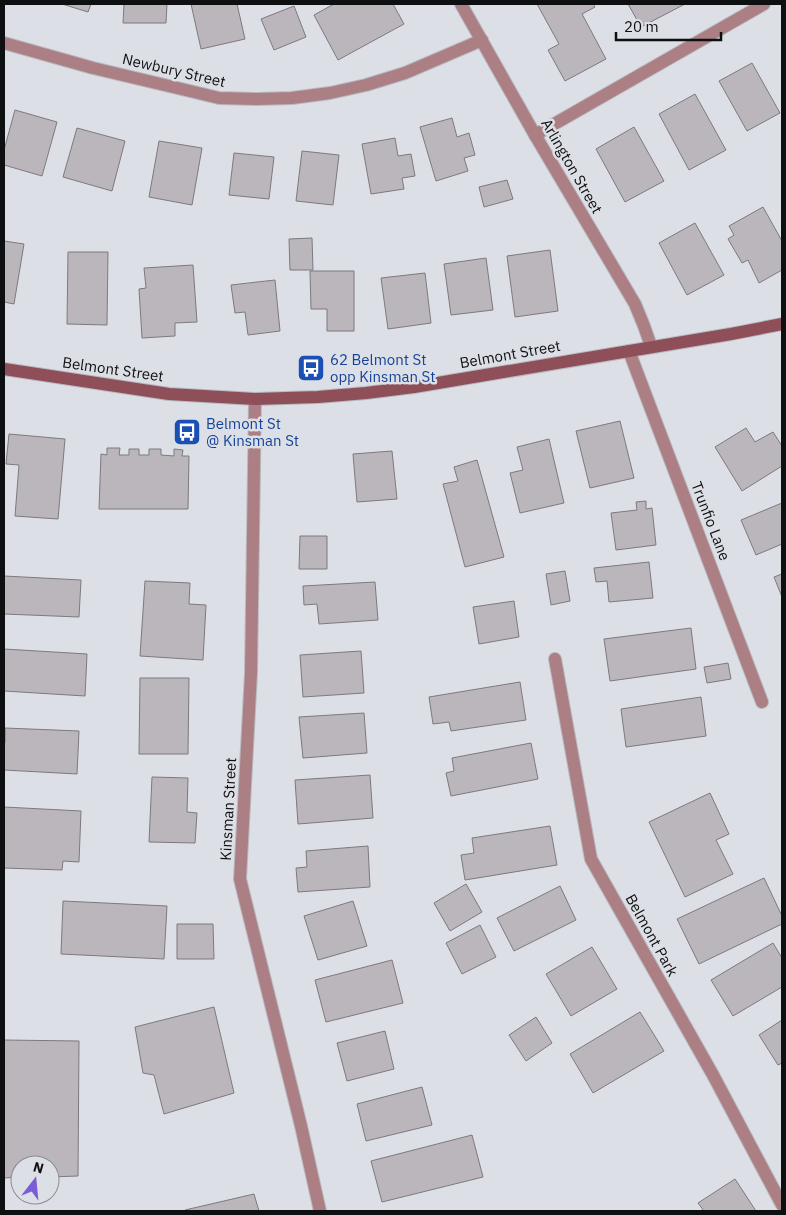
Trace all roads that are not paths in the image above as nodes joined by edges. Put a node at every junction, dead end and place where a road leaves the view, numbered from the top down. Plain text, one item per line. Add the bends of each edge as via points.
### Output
1 (461, 4) edge
2 (764, 4) edge
3 (482, 40) junction
4 (4, 42) edge
5 (535, 135) junction
6 (782, 324) edge
7 (651, 346) junction
8 (629, 351) junction
9 (4, 369) edge
10 (255, 400) junction
11 (556, 659) dead end
12 (762, 702) dead end
13 (782, 1205) edge
14 (320, 1211) edge

1 - 3 street, Arlington Street
2 - 5 street
3 - 4 street, Newbury Street via 405,73 366,85 292,98 257,99 219,98 93,68
3 - 5 street, Arlington Street
5 - 7 street, Arlington Street via 635,304
6 - 7 street, Belmont Street
7 - 8 street, Belmont Street
8 - 10 street, Belmont Street via 414,387
8 - 12 street, Trunfio Lane
9 - 10 street, Belmont Street via 169,394
10 - 14 street, Kinsman Street via 251,673 240,879
11 - 13 street, Belmont Park via 591,859

